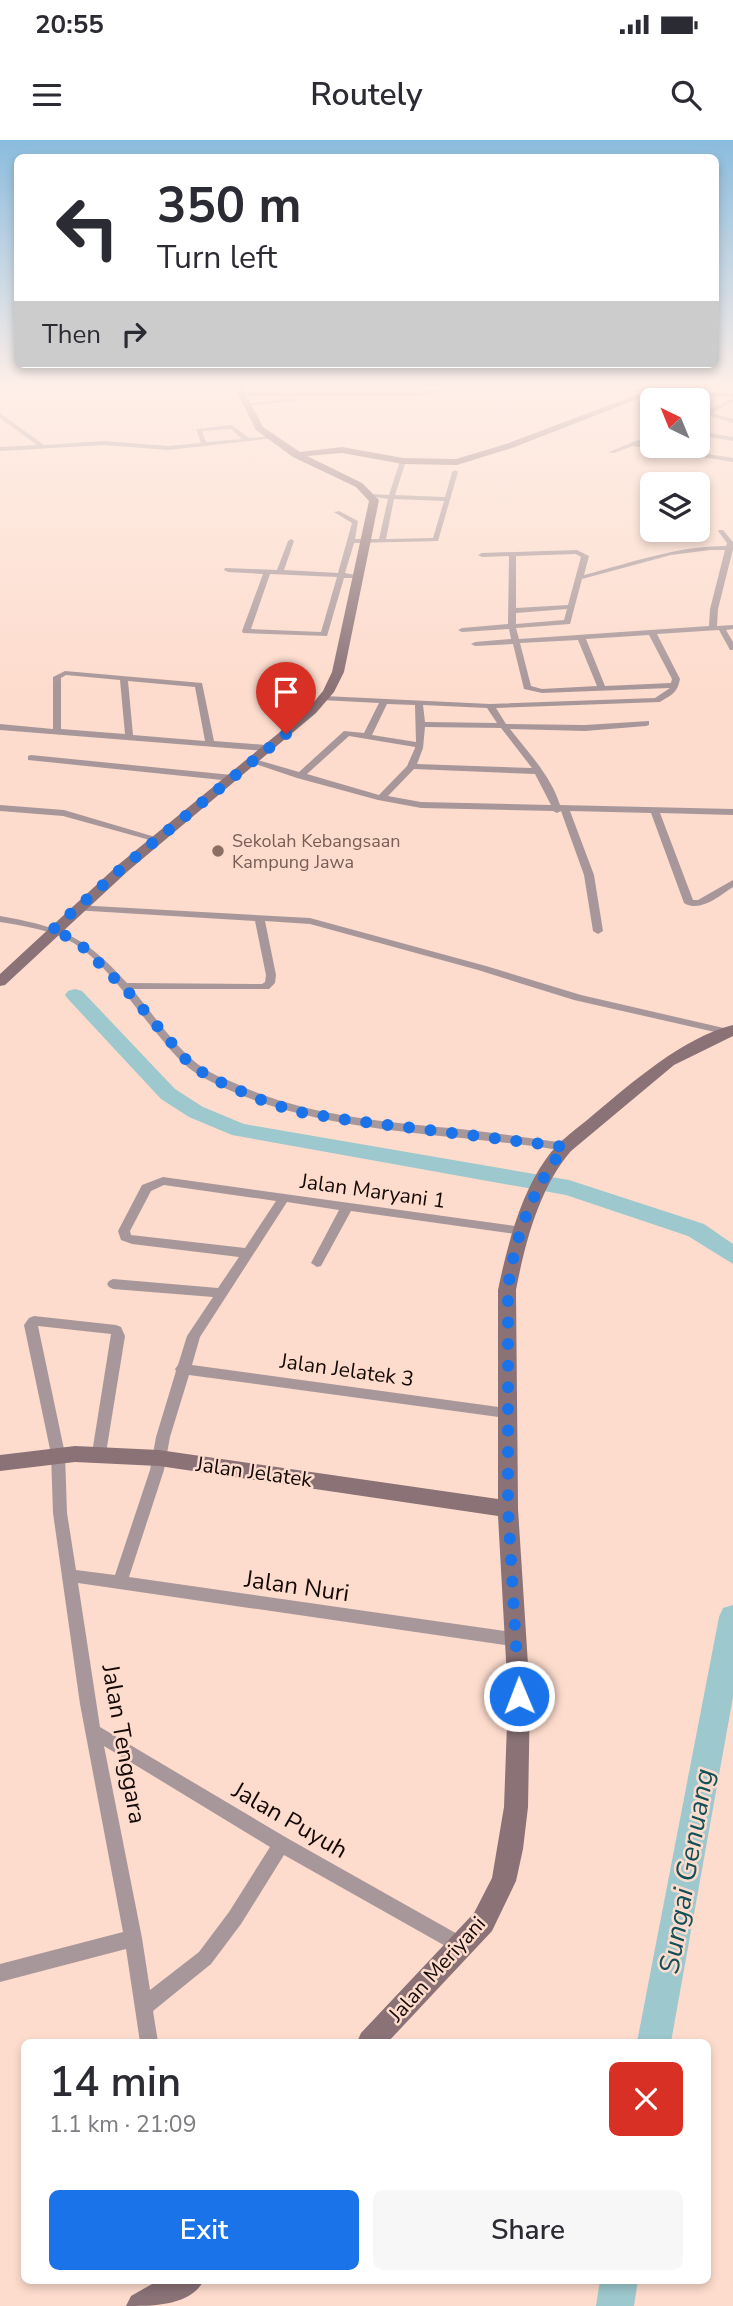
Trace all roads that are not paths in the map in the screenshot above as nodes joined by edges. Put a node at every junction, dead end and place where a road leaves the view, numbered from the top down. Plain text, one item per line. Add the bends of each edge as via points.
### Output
1 (360, 486) edge
2 (396, 486) edge
3 (450, 486) edge
4 (372, 496) junction
5 (393, 497) junction
6 (445, 499) junction
7 (337, 512) dead end
8 (721, 531) dead end
9 (291, 541) dead end
10 (351, 541) junction
11 (365, 541) junction
12 (382, 541) junction
13 (730, 548) junction
14 (513, 554) junction
15 (482, 555) dead end
16 (228, 570) dead end
17 (267, 572) junction
18 (279, 573) junction
19 (340, 575) junction
20 (356, 576) junction
21 (578, 578) junction
22 (570, 607) junction
23 (512, 611) junction
24 (512, 626) junction
25 (733, 627) edge
26 (717, 628) junction
27 (461, 630) dead end
28 (652, 633) junction
29 (581, 637) junction
30 (514, 641) junction
31 (475, 644) dead end
32 (733, 648) edge
33 (124, 679) junction
34 (676, 685) junction
35 (602, 688) junction
36 (572, 690) junction
37 (324, 698) junction
38 (384, 702) junction
39 (419, 703) junction
40 (576, 704) junction
41 (490, 706) junction
42 (547, 706) junction
43 (646, 723) dead end
44 (421, 724) junction
45 (0, 727) edge
46 (558, 727) junction
47 (502, 728) junction
48 (57, 731) junction
49 (367, 736) junction
50 (129, 737) junction
51 (210, 743) junction
52 (419, 745) junction
53 (266, 748) junction
54 (31, 758) dead end
55 (251, 761) junction
56 (414, 766) junction
57 (536, 771) junction
58 (300, 776) junction
59 (232, 778) junction
60 (381, 798) junction
61 (0, 808) edge
62 (561, 810) junction
63 (655, 812) junction
64 (733, 812) edge
65 (158, 839) junction
66 (733, 883) edge
67 (76, 908) junction
68 (259, 918) junction
69 (0, 919) edge
70 (598, 930) dead end
71 (50, 932) junction
72 (0, 982) edge
73 (123, 986) junction
74 (731, 1031) edge
75 (565, 1147) junction
76 (219, 1189) joint
77 (284, 1198) junction
78 (346, 1207) junction
79 (522, 1231) junction
80 (125, 1237) joint
81 (247, 1253) junction
82 (317, 1263) dead end
83 (113, 1283) dead end
84 (220, 1293) junction
85 (182, 1368) junction
86 (506, 1413) junction
87 (99, 1453) junction
88 (58, 1454) junction
89 (159, 1458) junction
90 (0, 1463) edge
91 (508, 1509) junction
92 (69, 1575) junction
93 (120, 1583) junction
94 (518, 1640) junction
95 (96, 1732) junction
96 (281, 1844) junction
97 (133, 1938) junction
98 (462, 1946) junction
99 (0, 1973) edge
100 (144, 2007) junction
101 (149, 2039) edge
102 (373, 2039) edge
103 (181, 2284) edge
104 (141, 2306) edge

1 - 4 street
2 - 5 street
3 - 6 street
4 - 5 street
4 - 11 street
5 - 6 street
5 - 12 street
6 - 12 street via 436,540
7 - 10 street via 356,522
8 - 13 street via 729,538
9 - 18 street
10 - 11 street
10 - 19 street
11 - 12 street
11 - 20 street
13 - 21 street via 640,559
13 - 26 street via 718,588
14 - 15 street
14 - 21 street via 581,552 585,556
14 - 23 street
16 - 17 street
17 - 18 street
17 - 19 street via 246,631 323,635
18 - 19 street
19 - 20 street
20 - 37 street via 338,673
21 - 22 street
22 - 23 street
22 - 24 street via 566,622
23 - 24 street
24 - 27 street
24 - 30 street
25 - 26 street
26 - 28 street
26 - 32 street
28 - 29 street
28 - 34 street via 673,668
29 - 30 street
29 - 35 street
30 - 31 street
30 - 36 street via 527,687
33 - 48 street via 57,675
33 - 50 street
33 - 51 street via 200,686
34 - 35 street
34 - 40 street via 670,695 657,700
35 - 36 street
36 - 40 street
37 - 38 street
37 - 53 street
38 - 39 street
38 - 49 street
39 - 41 street
39 - 44 street
40 - 42 street
41 - 42 street
41 - 47 street
42 - 46 street
43 - 46 street
44 - 47 street
44 - 52 street
45 - 48 street
46 - 47 street
47 - 57 street
48 - 50 street
49 - 52 street
49 - 58 street via 344,735
50 - 51 street
51 - 53 street
52 - 56 street
53 - 55 street
54 - 59 street
55 - 58 street
55 - 59 street
56 - 57 street
56 - 60 street
57 - 62 street
58 - 60 street
59 - 65 street
60 - 62 street via 421,805
61 - 65 street via 64,813
62 - 63 street
62 - 70 street via 589,876
63 - 64 street
63 - 66 street via 689,903 700,903
65 - 67 street
67 - 68 street
67 - 71 street
68 - 73 street via 271,975 265,987
68 - 74 street via 317,923 578,998
69 - 71 street
71 - 72 street
71 - 73 street via 75,941
73 - 75 street via 187,1061 209,1077 259,1099 340,1119
74 - 75 street, Jalan Meriyani via 668,1062
75 - 79 street, Jalan Meriyani via 552,1162
76 - 77 street, Jalan Maryani 1
76 - 80 street via 153,1183 140,1199
77 - 78 street, Jalan Maryani 1
77 - 81 street
78 - 79 street, Jalan Maryani 1
78 - 82 street
79 - 86 street, Jalan Meriyani via 507,1297
80 - 81 street
81 - 84 street
83 - 84 street
84 - 85 street via 194,1336
85 - 86 street, Jalan Jelatek 3
85 - 89 street
86 - 91 street, Jalan Meriyani
87 - 88 street, Jalan Jelatek
87 - 88 street, Jalan Tenggara via 116,1330 40,1320 31,1325
87 - 89 street, Jalan Jelatek
88 - 90 street, Jalan Jelatek
88 - 92 street, Jalan Tenggara
89 - 91 street, Jalan Jelatek
89 - 93 street
91 - 94 street, Jalan Meriyani
92 - 93 street, Jalan Nuri
92 - 95 street, Jalan Tenggara
93 - 94 street, Jalan Nuri
94 - 98 street, Jalan Meriyani via 516,1807 511,1849 495,1902
95 - 96 street, Jalan Puyuh
95 - 97 street, Jalan Tenggara
96 - 98 street, Jalan Puyuh
96 - 100 street via 205,1958
97 - 99 street
97 - 100 street, Jalan Tenggara
98 - 102 street, Jalan Meriyani
100 - 101 street, Jalan Tenggara
103 - 104 street

